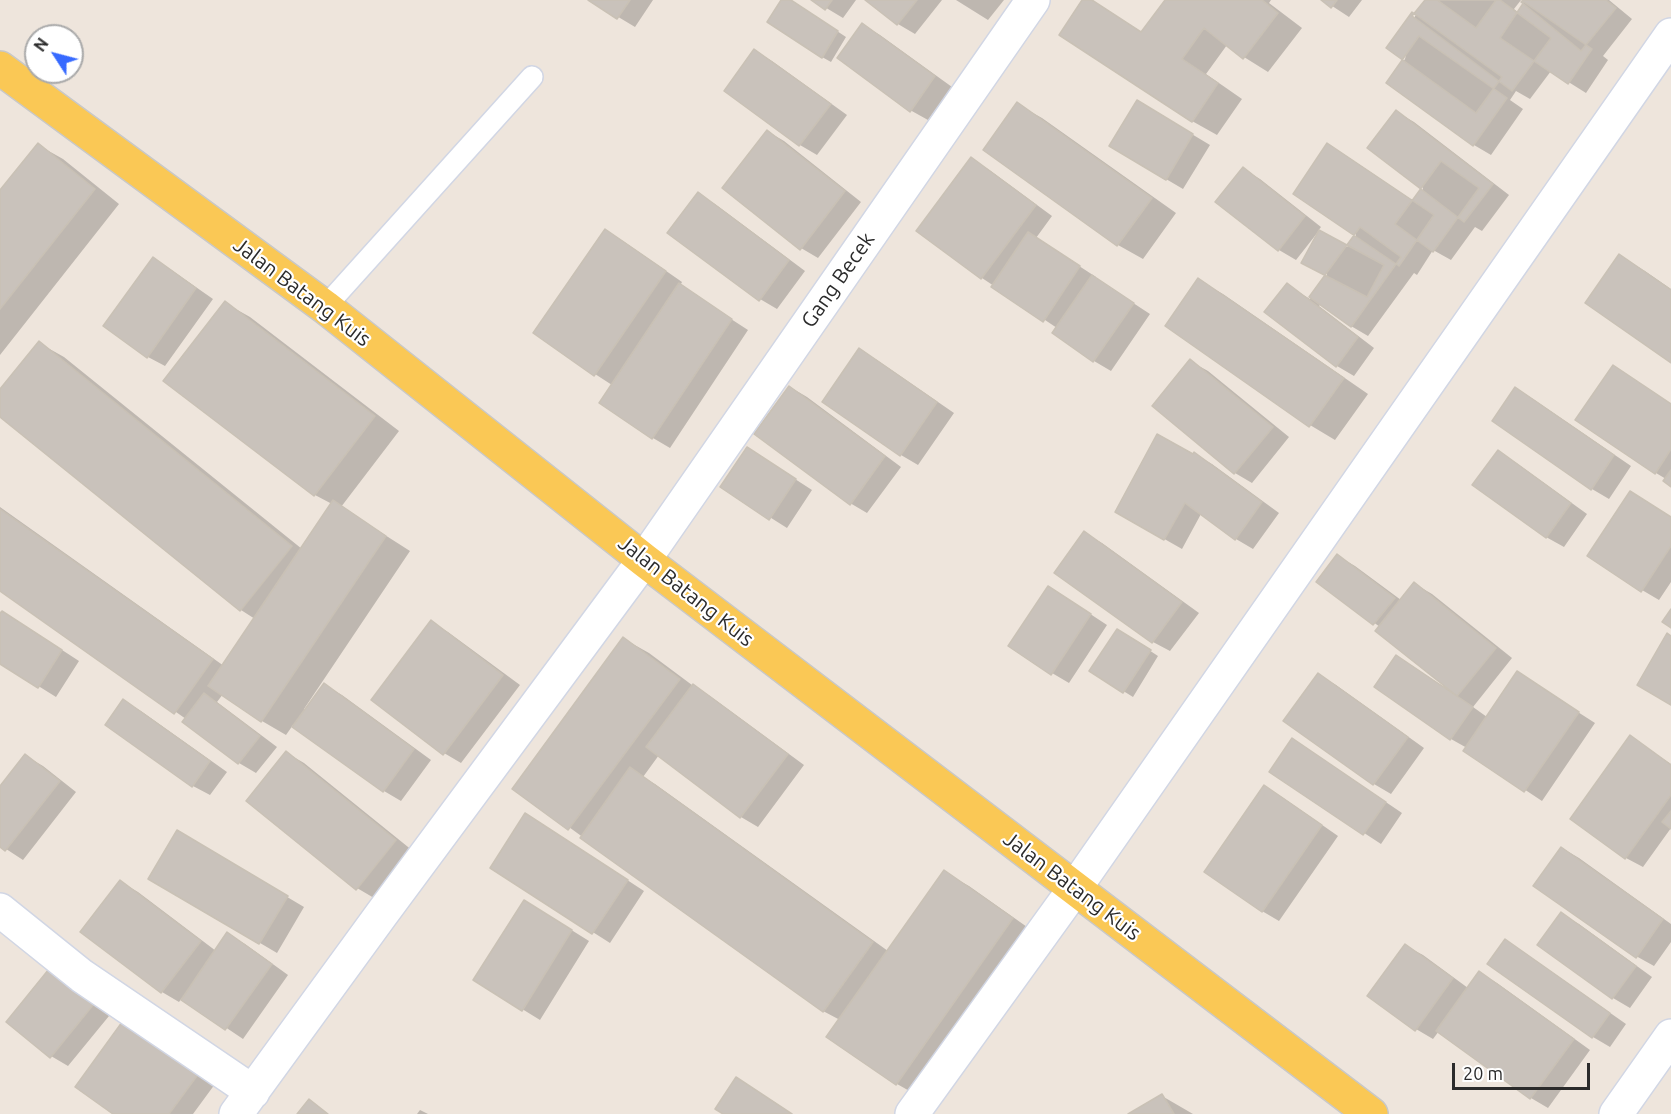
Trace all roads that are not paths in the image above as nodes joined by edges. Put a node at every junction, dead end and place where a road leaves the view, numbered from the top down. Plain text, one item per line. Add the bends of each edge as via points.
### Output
1 (1033, 0) edge
2 (1671, 35) edge
3 (0, 68) edge
4 (532, 77) dead end
5 (325, 307) junction
6 (644, 560) junction
7 (1075, 888) junction
8 (0, 910) edge
9 (1671, 1036) edge
10 (244, 1103) edge
11 (912, 1114) edge
12 (1371, 1114) edge
13 (1616, 1114) edge

1 - 6 street, Gang Becek
2 - 7 street
3 - 5 main road, Jalan Batang Kuis
4 - 5 lane
5 - 6 main road, Jalan Batang Kuis
6 - 7 main road, Jalan Batang Kuis
6 - 10 street, Gang Becek
7 - 11 street
7 - 12 main road, Jalan Batang Kuis
8 - 10 street
9 - 13 street

